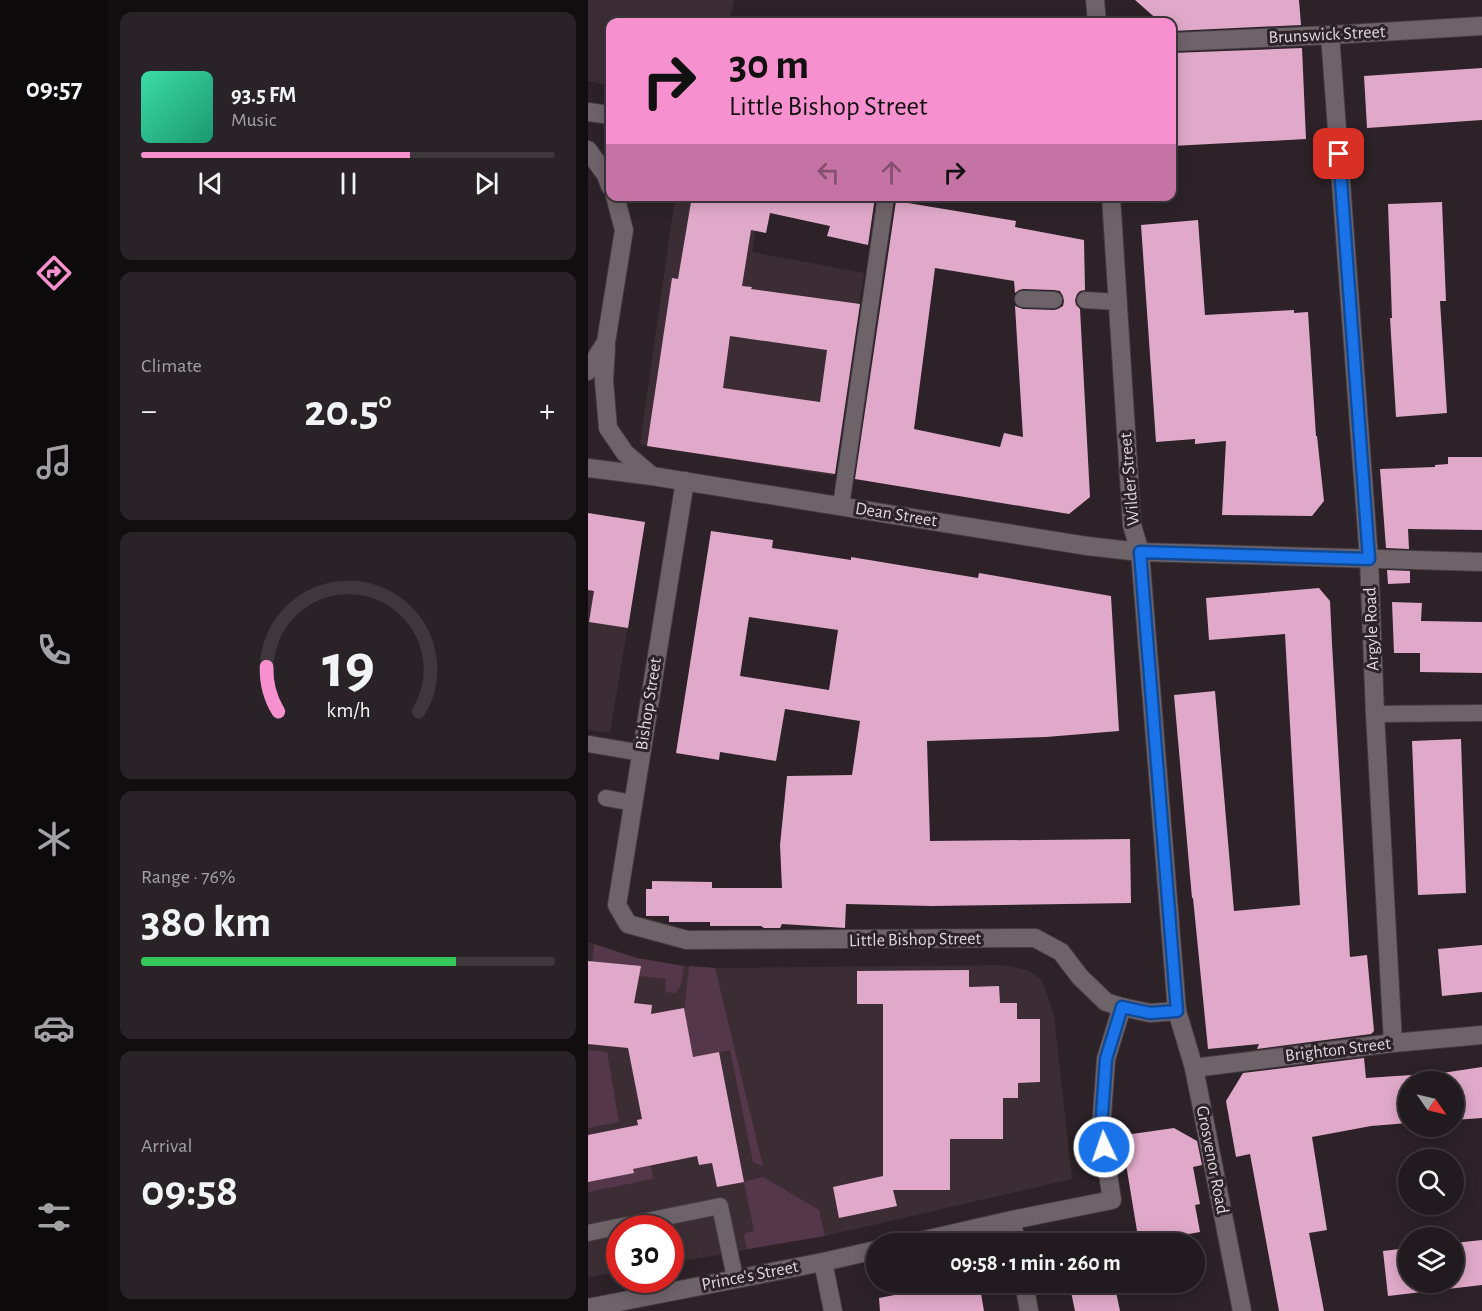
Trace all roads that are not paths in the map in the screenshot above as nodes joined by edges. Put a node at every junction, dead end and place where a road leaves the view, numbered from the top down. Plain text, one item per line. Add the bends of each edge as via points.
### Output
1 (1095, 0) edge
2 (1097, 18) edge
3 (1482, 26) edge
4 (1330, 35) junction
5 (1176, 42) edge
6 (588, 112) edge
7 (606, 114) edge
8 (588, 150) edge
9 (606, 175) edge
10 (616, 201) edge
11 (629, 201) edge
12 (885, 201) edge
13 (1110, 201) edge
14 (624, 230) junction
15 (1023, 299) dead end
16 (1054, 300) dead end
17 (1085, 300) dead end
18 (1118, 302) junction
19 (606, 342) junction
20 (588, 371) edge
21 (588, 468) edge
22 (652, 476) junction
23 (685, 482) junction
24 (841, 506) junction
25 (1140, 552) junction
26 (1369, 559) junction
27 (1482, 562) edge
28 (1482, 713) edge
29 (1375, 714) junction
30 (588, 744) edge
31 (642, 753) junction
32 (606, 798) dead end
33 (633, 804) junction
34 (628, 924) joint
35 (1122, 1007) junction
36 (1177, 1011) junction
37 (1482, 1035) edge
38 (1392, 1043) junction
39 (1194, 1068) junction
40 (1011, 1220) junction
41 (588, 1233) edge
42 (955, 1233) edge
43 (1014, 1233) edge
44 (866, 1252) edge
45 (823, 1262) junction
46 (735, 1278) junction
47 (1026, 1293) edge
48 (588, 1308) edge
49 (833, 1311) edge
50 (1029, 1311) edge
51 (1242, 1311) edge

1 - 2 street
3 - 4 street, Brunswick Street
4 - 5 street, Brunswick Street
4 - 26 street, Argyle Road
6 - 7 street
8 - 9 street
10 - 14 street
11 - 14 street
12 - 24 lane
13 - 18 street, Wilder Street
14 - 19 street
15 - 16 lane
17 - 18 lane
18 - 25 street, Wilder Street via 1132,525
19 - 20 street
19 - 22 street via 608,428 625,453
21 - 22 street, Dean Street
22 - 23 street, Dean Street
23 - 24 street, Dean Street
23 - 31 street, Bishop Street
24 - 25 street, Dean Street
25 - 26 street, Dean Street
25 - 36 street, Wilder Street
26 - 27 street, Dean Street
26 - 29 street, Argyle Road
28 - 29 lane
29 - 38 street, Argyle Road
30 - 31 lane
31 - 33 street, Bishop Street
32 - 33 lane
33 - 34 street, Bishop Street via 617,905
34 - 35 street, Little Bishop Street via 687,940 1035,938 1061,952 1106,1002
35 - 36 street, Little Bishop Street via 1150,1013
35 - 40 street via 1106,1059 1101,1129 1112,1200
36 - 39 street, Grosvenor Road
37 - 38 street, Brighton Street
38 - 39 street, Brighton Street
39 - 51 street, Grosvenor Road
40 - 42 street
40 - 43 street
41 - 46 lane via 720,1206
44 - 45 street, Prince's Street
45 - 46 street, Prince's Street
45 - 49 street
46 - 48 street, Prince's Street
47 - 50 street

